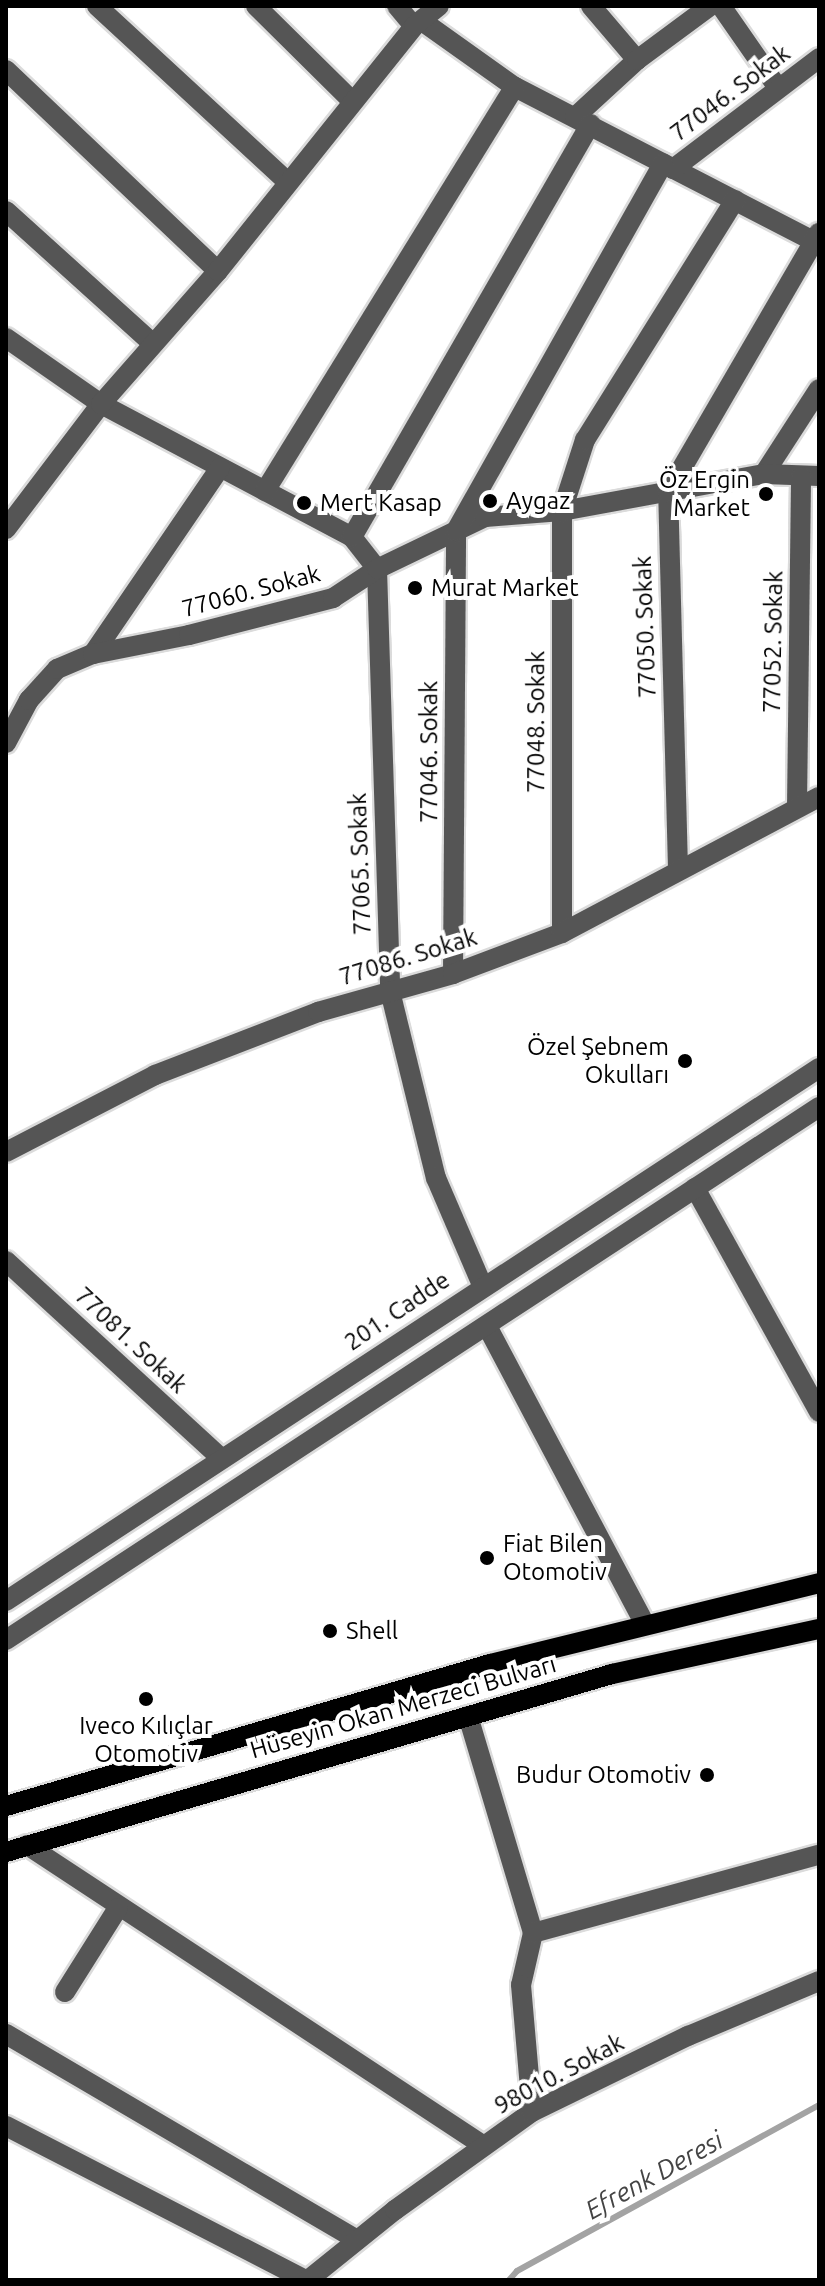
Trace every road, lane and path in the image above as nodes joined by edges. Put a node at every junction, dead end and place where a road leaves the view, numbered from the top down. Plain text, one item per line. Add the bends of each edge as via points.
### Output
1 (97, 6) edge
2 (256, 6) edge
3 (397, 6) edge
4 (439, 6) edge
5 (591, 6) edge
6 (710, 6) edge
7 (721, 6) edge
8 (418, 23) junction
9 (819, 58) edge
10 (637, 60) junction
11 (6, 70) edge
12 (515, 87) junction
13 (778, 88) junction
14 (352, 101) junction
15 (582, 120) junction
16 (668, 166) junction
17 (288, 182) junction
18 (735, 200) junction
19 (6, 211) edge
20 (817, 239) edge
21 (218, 271) junction
22 (6, 339) edge
23 (153, 344) junction
24 (819, 389) edge
25 (101, 404) junction
26 (220, 468) junction
27 (764, 474) junction
28 (810, 476) edge
29 (265, 491) junction
30 (668, 492) junction
31 (562, 511) junction
32 (6, 529) edge
33 (456, 531) junction
34 (352, 537) junction
35 (377, 569) junction
36 (93, 654) junction
37 (6, 743) edge
38 (819, 797) edge
39 (797, 807) junction
40 (678, 869) junction
41 (562, 933) junction
42 (453, 974) junction
43 (390, 991) junction
44 (819, 1068) edge
45 (819, 1107) edge
46 (6, 1152) edge
47 (695, 1188) junction
48 (6, 1261) edge
49 (482, 1285) junction
50 (487, 1326) junction
51 (819, 1412) edge
52 (221, 1458) junction
53 (819, 1583) edge
54 (6, 1601) edge
55 (645, 1625) junction
56 (819, 1629) edge
57 (6, 1640) edge
58 (468, 1716) junction
59 (6, 1806) edge
60 (27, 1845) junction
61 (6, 1852) edge
62 (819, 1855) edge
63 (118, 1908) junction
64 (533, 1933) junction
65 (819, 1981) edge
66 (65, 1992) dead end
67 (6, 2034) edge
68 (532, 2112) junction
69 (6, 2126) edge
70 (484, 2146) junction
71 (357, 2240) junction
72 (307, 2280) edge

1 - 17 street
2 - 14 street
3 - 8 street
4 - 8 street
5 - 10 street
6 - 10 street
7 - 13 street
8 - 12 street
8 - 14 street
9 - 13 street, 77046. Sokak
10 - 15 street
11 - 21 street
12 - 15 street
12 - 29 street
13 - 16 street, 77046. Sokak
14 - 17 street
15 - 16 street
15 - 34 street
16 - 18 street
16 - 33 street
17 - 21 street
18 - 20 street
18 - 31 street, 77048. Sokak via 585,440
19 - 23 street
20 - 30 street
21 - 23 street
22 - 25 street
23 - 25 street
24 - 27 street
25 - 26 street
25 - 32 street
26 - 29 street
26 - 36 street
27 - 28 street, 77060. Sokak
27 - 30 street, 77060. Sokak
28 - 39 street, 77052. Sokak
29 - 34 street
30 - 31 street, 77060. Sokak
30 - 40 street, 77050. Sokak
31 - 33 street, 77060. Sokak via 485,517
31 - 41 street, 77048. Sokak
33 - 35 street, 77060. Sokak
33 - 42 street, 77046. Sokak
34 - 35 street
35 - 36 street, 77060. Sokak via 333,598
35 - 43 street, 77065. Sokak
36 - 37 street, 77060. Sokak via 57,669 29,700
38 - 39 street, 77086. Sokak
39 - 40 street, 77086. Sokak
40 - 41 street, 77086. Sokak
41 - 42 street, 77086. Sokak
42 - 43 street, 77086. Sokak
43 - 46 street, 77086. Sokak via 318,1012 155,1075
43 - 49 street, 77065. Sokak via 436,1178
44 - 49 street, 201. Cadde
45 - 47 street
47 - 50 street
47 - 51 street
48 - 52 street, 77081. Sokak
49 - 52 street, 201. Cadde
50 - 55 street
50 - 57 street
52 - 54 street, 201. Cadde
53 - 55 main road, Hüseyin Okan Merzeci Bulvarı
55 - 59 main road, Hüseyin Okan Merzeci Bulvarı via 490,1664
56 - 58 main road, Hüseyin Okan Merzeci Bulvarı via 612,1674
58 - 60 main road, Hüseyin Okan Merzeci Bulvarı
58 - 64 street
60 - 61 main road, Hüseyin Okan Merzeci Bulvarı
60 - 63 street
62 - 64 street
63 - 66 street
63 - 70 street
64 - 68 street via 521,1985
65 - 68 street, 98010. Sokak via 688,2036
67 - 71 street
68 - 70 street, 98010. Sokak
69 - 72 street
70 - 71 street, 98010. Sokak
71 - 72 street, 98010. Sokak

